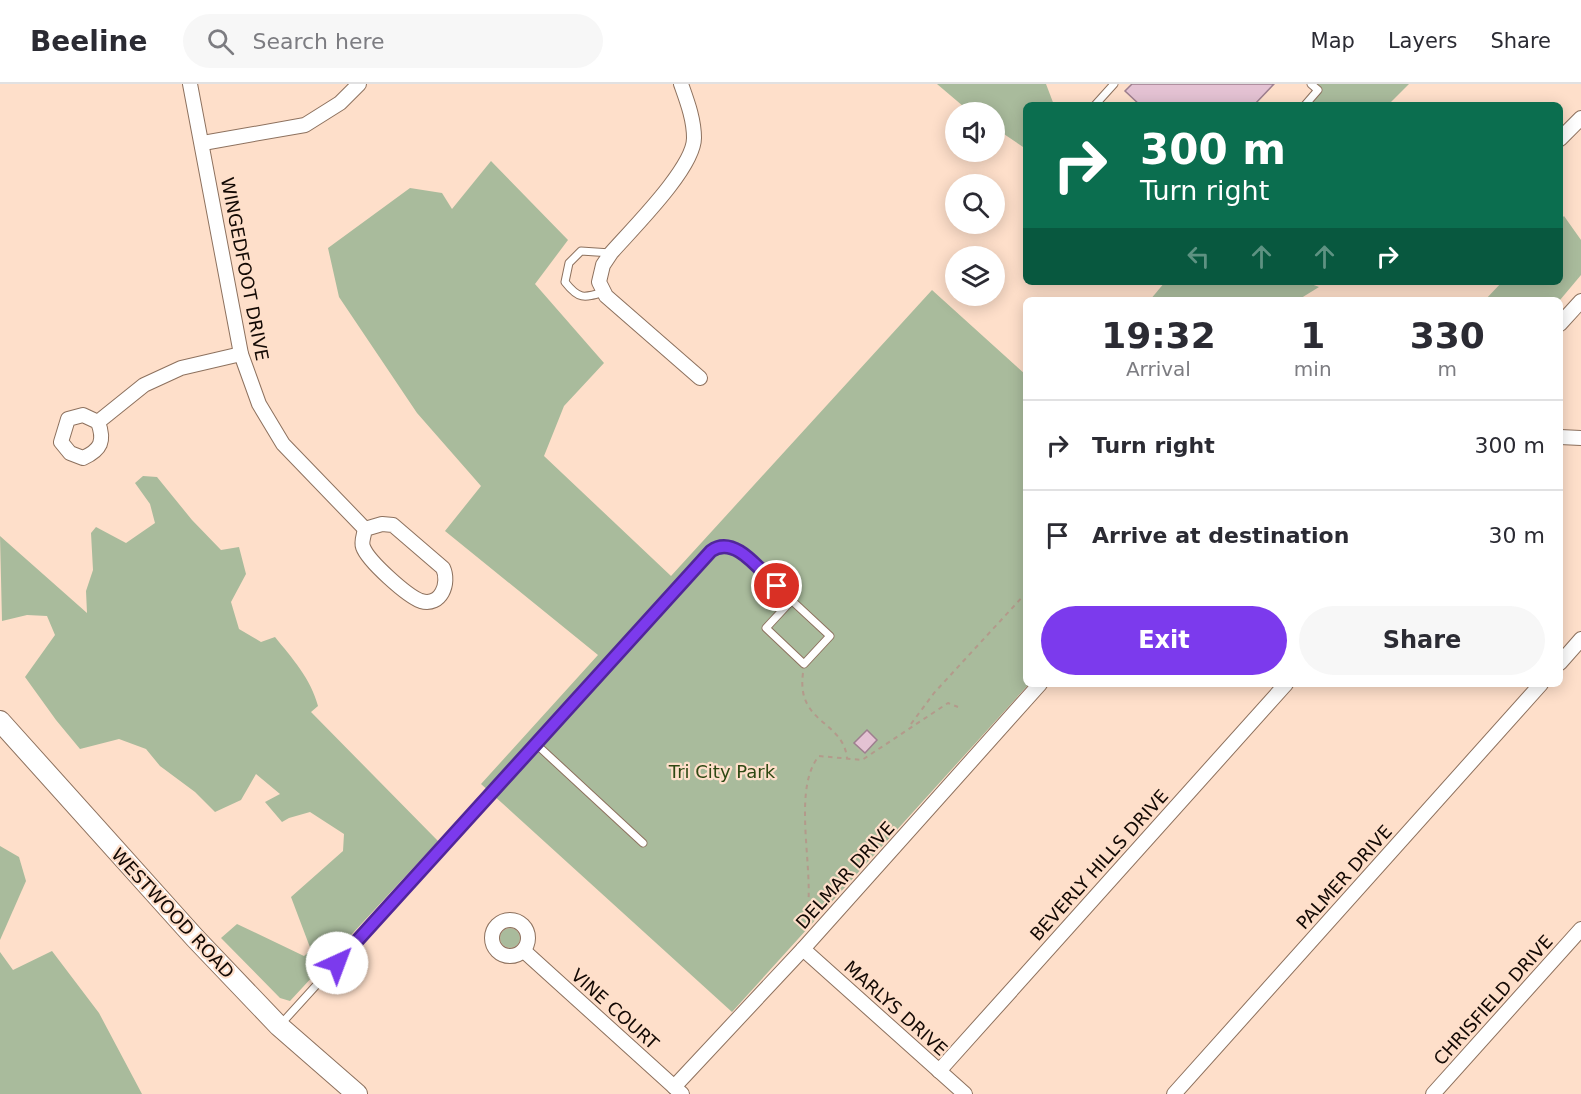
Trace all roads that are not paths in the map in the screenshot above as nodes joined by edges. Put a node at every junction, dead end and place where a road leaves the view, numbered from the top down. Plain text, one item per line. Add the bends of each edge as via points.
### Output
1 (190, 84) edge
2 (359, 84) edge
3 (681, 84) edge
4 (1114, 84) edge
5 (1311, 84) edge
6 (1098, 102) edge
7 (1308, 102) edge
8 (1581, 118) edge
9 (1563, 136) edge
10 (203, 143) junction
11 (611, 253) junction
12 (604, 292) junction
13 (1581, 301) edge
14 (1563, 321) edge
15 (241, 354) junction
16 (700, 378) dead end
17 (99, 422) dead end
18 (1563, 437) edge
19 (1581, 438) edge
20 (365, 529) junction
21 (792, 600) junction
22 (1581, 639) edge
23 (1563, 660) edge
24 (1037, 687) edge
25 (1283, 687) edge
26 (1538, 687) edge
27 (0, 721) edge
28 (536, 744) junction
29 (644, 843) dead end
30 (1581, 929) edge
31 (802, 949) junction
32 (524, 951) dead end
33 (279, 1026) junction
34 (939, 1071) junction
35 (678, 1091) edge
36 (357, 1094) edge
37 (964, 1094) edge
38 (1174, 1094) edge
39 (1433, 1094) edge

1 - 10 street, WINGEDFOOT DRIVE
2 - 10 street via 340,103 305,124
3 - 11 street via 694,140 682,168
4 - 6 lane
5 - 7 lane via 1318,90
8 - 9 street
10 - 15 street, WINGEDFOOT DRIVE
11 - 12 street via 599,282
11 - 12 lane via 581,252 569,264 565,282 574,294 585,297
12 - 16 street
13 - 14 street
15 - 17 street via 181,368 144,385
15 - 20 street, WINGEDFOOT DRIVE via 259,404 283,444
18 - 19 street
20 - 20 street via 362,545 370,559 402,587 421,601 432,601 441,595 447,586 443,568 393,525
21 - 21 lane via 830,636 804,664 766,628
21 - 28 lane via 740,552 718,546
22 - 23 street
24 - 31 street, DELMAR DRIVE
25 - 34 street, BEVERLY HILLS DRIVE
26 - 38 street, PALMER DRIVE
27 - 33 street, WESTWOOD ROAD via 159,900
28 - 29 lane
28 - 33 lane
30 - 39 street, CHRISFIELD DRIVE
31 - 34 street, MARLYS DRIVE
31 - 35 street, DELMAR DRIVE
32 - 35 street, VINE COURT
33 - 36 street, WESTWOOD ROAD
34 - 37 street, MARLYS DRIVE

